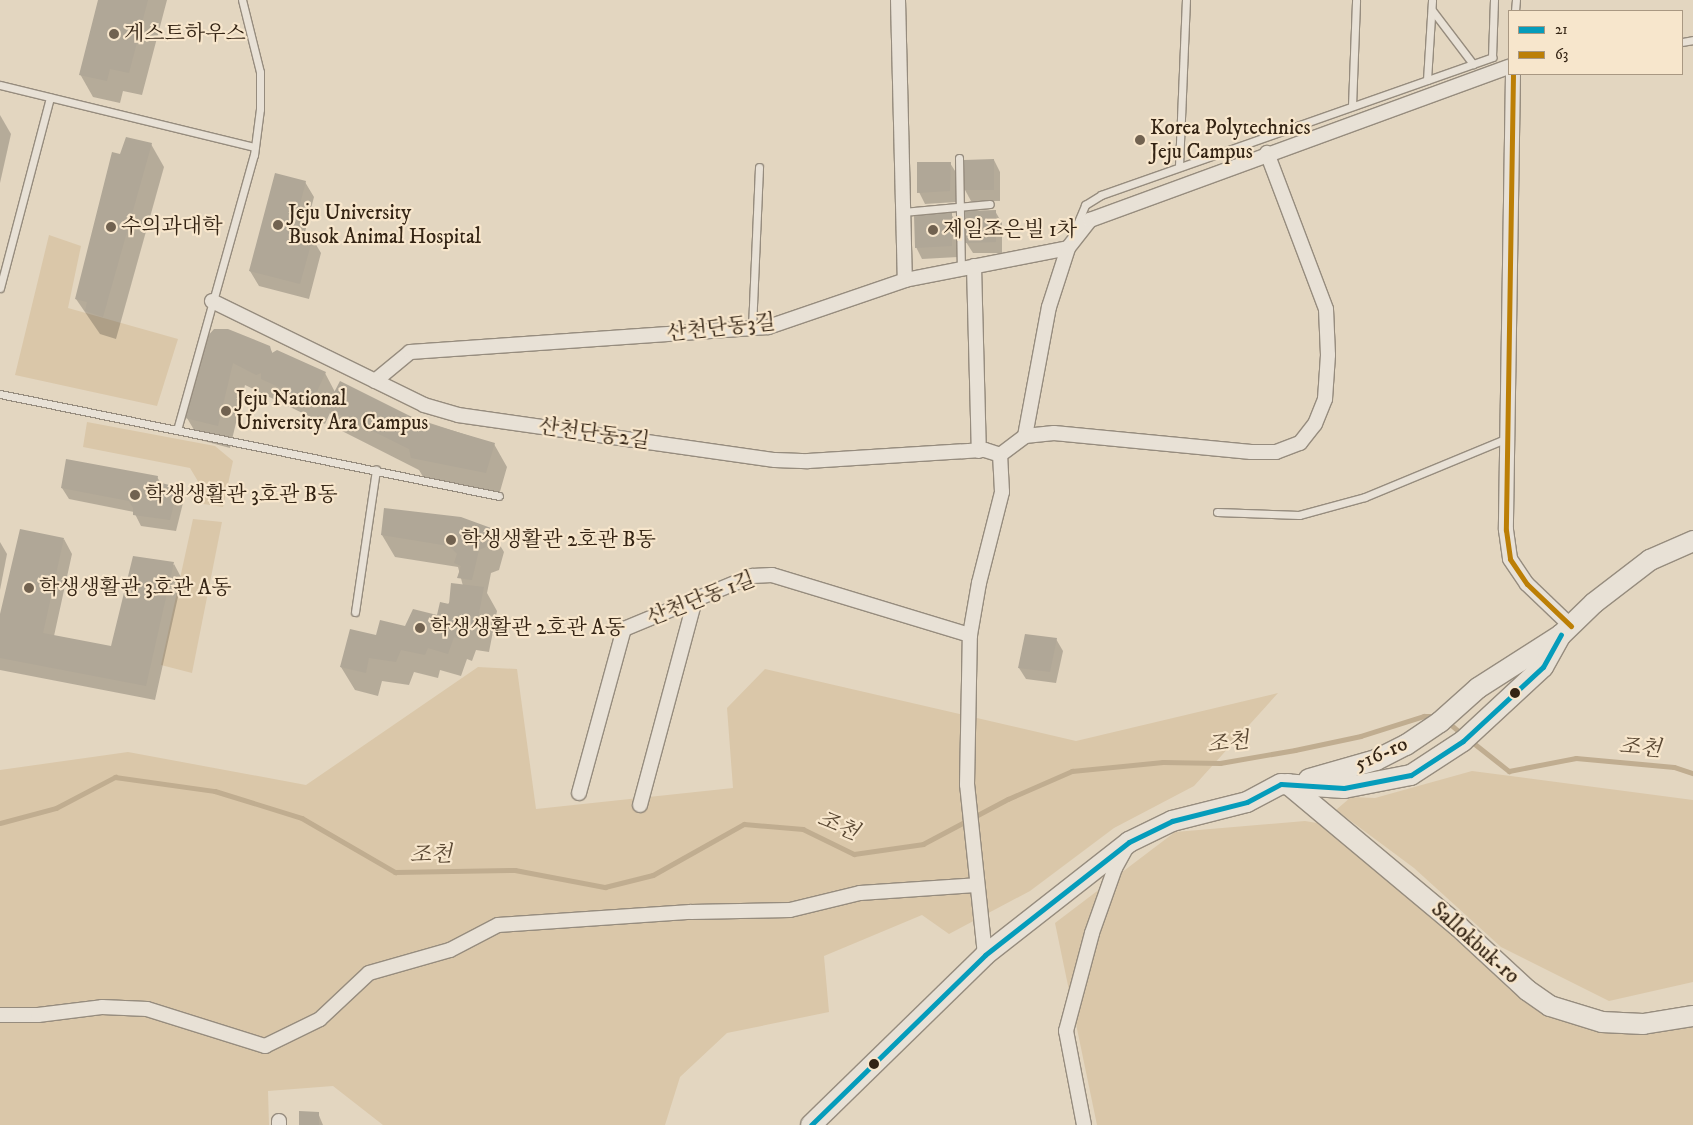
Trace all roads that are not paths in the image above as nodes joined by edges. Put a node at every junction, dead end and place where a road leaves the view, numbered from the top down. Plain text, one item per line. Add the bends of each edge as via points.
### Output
1 (242, 0) edge
2 (898, 0) edge
3 (1186, 0) edge
4 (1356, 0) edge
5 (1432, 0) edge
6 (1494, 0) edge
7 (1432, 10) junction
8 (1473, 64) junction
9 (1508, 67) edge
10 (1513, 75) edge
11 (1427, 80) junction
12 (0, 85) edge
13 (50, 97) junction
14 (1352, 106) junction
15 (255, 148) junction
16 (1267, 153) junction
17 (959, 158) dead end
18 (1179, 166) junction
19 (759, 167) dead end
20 (990, 204) dead end
21 (960, 206) junction
22 (903, 212) junction
23 (1068, 248) junction
24 (967, 267) junction
25 (905, 280) junction
26 (0, 288) edge
27 (212, 301) junction
28 (752, 328) junction
29 (375, 380) junction
30 (0, 394) edge
31 (177, 430) junction
32 (1025, 436) junction
33 (1505, 440) junction
34 (979, 450) junction
35 (1000, 455) junction
36 (376, 470) junction
37 (499, 496) dead end
38 (1217, 512) dead end
39 (1693, 541) edge
40 (695, 600) junction
41 (355, 612) dead end
42 (1566, 631) junction
43 (970, 635) junction
44 (1288, 784) junction
45 (579, 793) dead end
46 (640, 805) dead end
47 (1129, 842) junction
48 (976, 885) junction
49 (985, 955) junction
50 (0, 1015) edge
51 (1693, 1016) edge
52 (811, 1125) edge
53 (1084, 1125) edge

1 - 15 lane via 260,72
2 - 22 street
3 - 18 lane
4 - 14 lane
5 - 7 lane
6 - 8 lane via 1492,57
7 - 8 lane
7 - 11 lane
8 - 11 lane
9 - 16 street
10 - 33 street
11 - 14 lane
12 - 13 lane
13 - 15 lane
13 - 26 lane
14 - 18 lane
15 - 27 lane
16 - 23 street via 1090,220
16 - 32 street via 1326,309 1328,355 1324,400 1315,424 1300,443 1276,452 1251,452 1094,435 1054,433
17 - 21 lane
18 - 23 lane via 1102,195 1085,205
19 - 28 lane
20 - 21 lane
21 - 22 lane
21 - 24 lane
22 - 25 street
23 - 24 street, 산천단동3길
23 - 32 street via 1049,307
24 - 25 street, 산천단동3길
24 - 34 street
25 - 28 street, 산천단동3길 via 768,326
27 - 29 street, 산천단동2길
27 - 31 lane
28 - 29 street, 산천단동3길 via 410,352
29 - 34 street, 산천단동2길 via 424,405 458,415 775,460 808,462
30 - 31 lane
31 - 36 lane
32 - 35 street
33 - 38 lane via 1365,497 1299,515
33 - 42 street via 1506,530 1510,559
34 - 35 street, 산천단동2길
35 - 43 street via 1002,492 979,583
36 - 37 lane
36 - 41 lane
39 - 42 main road via 1650,560
40 - 43 street, 산천단동 1길 via 752,576 772,575
40 - 45 street, 산천단동 1길 via 624,629
40 - 46 street
42 - 44 main road, 516-ro via 1478,688 1440,722 1376,760
42 - 44 main road, 516-ro via 1543,667 1495,708 1464,741 1411,775 1344,788
43 - 48 street via 967,786
44 - 47 main road, 516-ro via 1281,784 1247,802 1172,821
44 - 51 main road, Sallokbuk-ro via 1459,927 1527,990 1550,1006 1602,1022 1643,1024
47 - 49 main road, 516-ro via 1040,908
47 - 53 street via 1115,868 1092,934 1066,1031
48 - 49 street
48 - 50 street via 860,893 790,910 691,912 498,925 450,950 369,973 320,1019 265,1046 147,1009 102,1007 38,1015
49 - 52 main road, 516-ro

